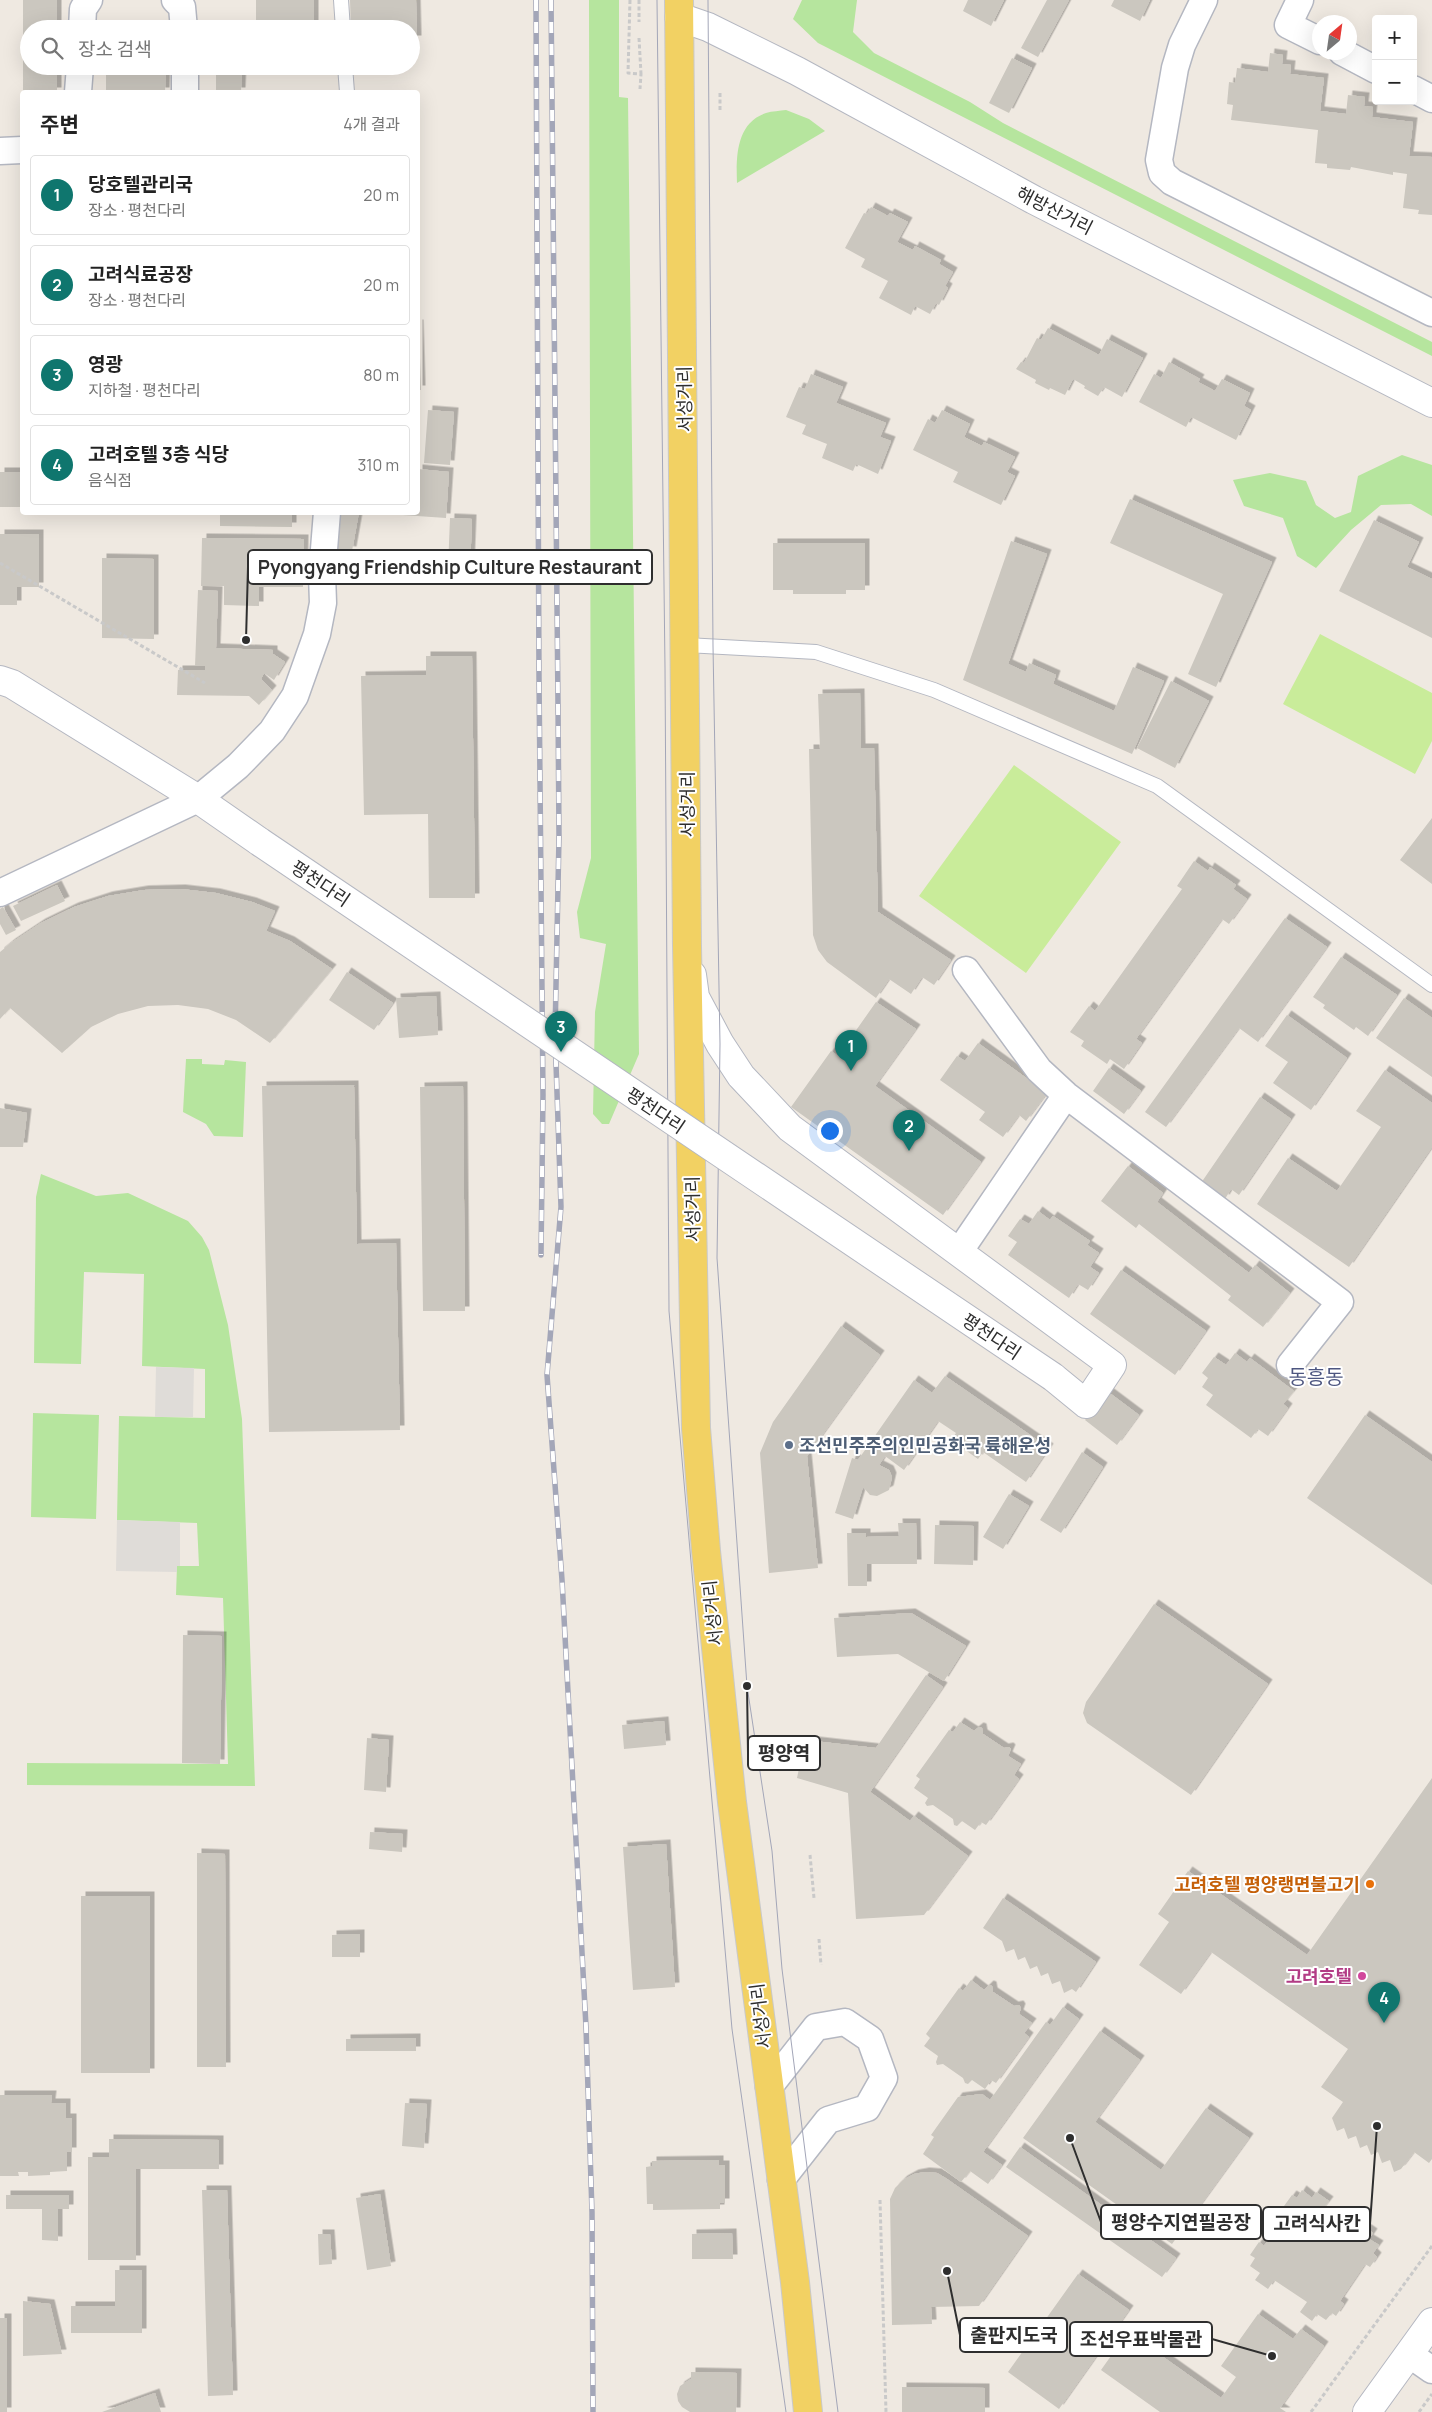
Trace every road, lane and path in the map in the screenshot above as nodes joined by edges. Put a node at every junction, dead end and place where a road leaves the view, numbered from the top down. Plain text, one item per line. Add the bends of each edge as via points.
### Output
1 (89, 0) edge
2 (175, 0) edge
3 (341, 0) edge
4 (630, 0) edge
5 (639, 0) edge
6 (1204, 0) edge
7 (1300, 0) edge
8 (679, 8) edge
9 (82, 20) edge
10 (183, 20) edge
11 (342, 20) edge
12 (639, 22) dead end
13 (1312, 37) edge
14 (639, 38) dead end
15 (1357, 60) edge
16 (1372, 68) edge
17 (641, 74) junction
18 (79, 75) edge
19 (185, 75) edge
20 (346, 75) edge
21 (640, 89) dead end
22 (78, 90) edge
23 (185, 90) edge
24 (347, 90) edge
25 (1417, 91) edge
26 (720, 93) dead end
27 (1432, 99) edge
28 (720, 110) dead end
29 (20, 150) edge
30 (0, 151) edge
31 (1432, 312) edge
32 (1432, 403) edge
33 (327, 515) edge
34 (0, 563) edge
35 (686, 645) junction
36 (0, 680) edge
37 (206, 684) dead end
38 (198, 799) junction
39 (0, 893) edge
40 (688, 946) junction
41 (966, 970) dead end
42 (1432, 985) edge
43 (1066, 1095) junction
44 (959, 1252) junction
45 (1290, 1365) dead end
46 (810, 1855) dead end
47 (814, 1898) dead end
48 (819, 1939) dead end
49 (821, 1965) dead end
50 (769, 2087) junction
51 (781, 2180) junction
52 (880, 2200) dead end
53 (1432, 2246) edge
54 (1432, 2322) edge
55 (1409, 2354) junction
56 (1432, 2370) edge
57 (1432, 2394) edge
58 (808, 2412) edge
59 (886, 2412) edge
60 (1311, 2412) edge
61 (1366, 2412) edge
62 (1419, 2412) edge

1 - 9 street via 83,9
2 - 10 street via 182,7
3 - 11 lane
4 - 17 path via 628,73
5 - 12 path
6 - 31 street via 1182,45 1175,68 1159,160 1162,172 1172,182
7 - 13 street via 1288,25
8 - 32 street, 해방산거리 via 708,27 797,71 1034,200
8 - 35 main road, 서성거리
14 - 17 path
15 - 16 street
17 - 21 path
18 - 22 street
19 - 23 street
20 - 24 lane
25 - 27 street
26 - 28 path
29 - 30 street
33 - 38 street via 323,603 317,634 295,696 272,731 238,766
34 - 37 path
35 - 40 main road, 서성거리
35 - 42 lane via 816,652 934,690 1157,786
36 - 38 street, 평천다리 via 12,684
38 - 39 street
38 - 44 street, 평천다리, bridge via 1053,1377 1086,1404 1112,1365
40 - 44 street via 695,997 741,1076 790,1128
40 - 50 main road, 서성거리 via 696,1428 732,1802
41 - 43 street via 1039,1070
43 - 44 street
43 - 45 street via 1340,1302
46 - 47 path
48 - 49 path
50 - 51 main road, 서성거리
50 - 51 street via 816,2027 845,2022 870,2039 884,2078 866,2108 828,2120
51 - 58 main road, 서성거리
52 - 59 path
53 - 60 path
54 - 55 street
55 - 56 street
55 - 61 street
57 - 62 path

